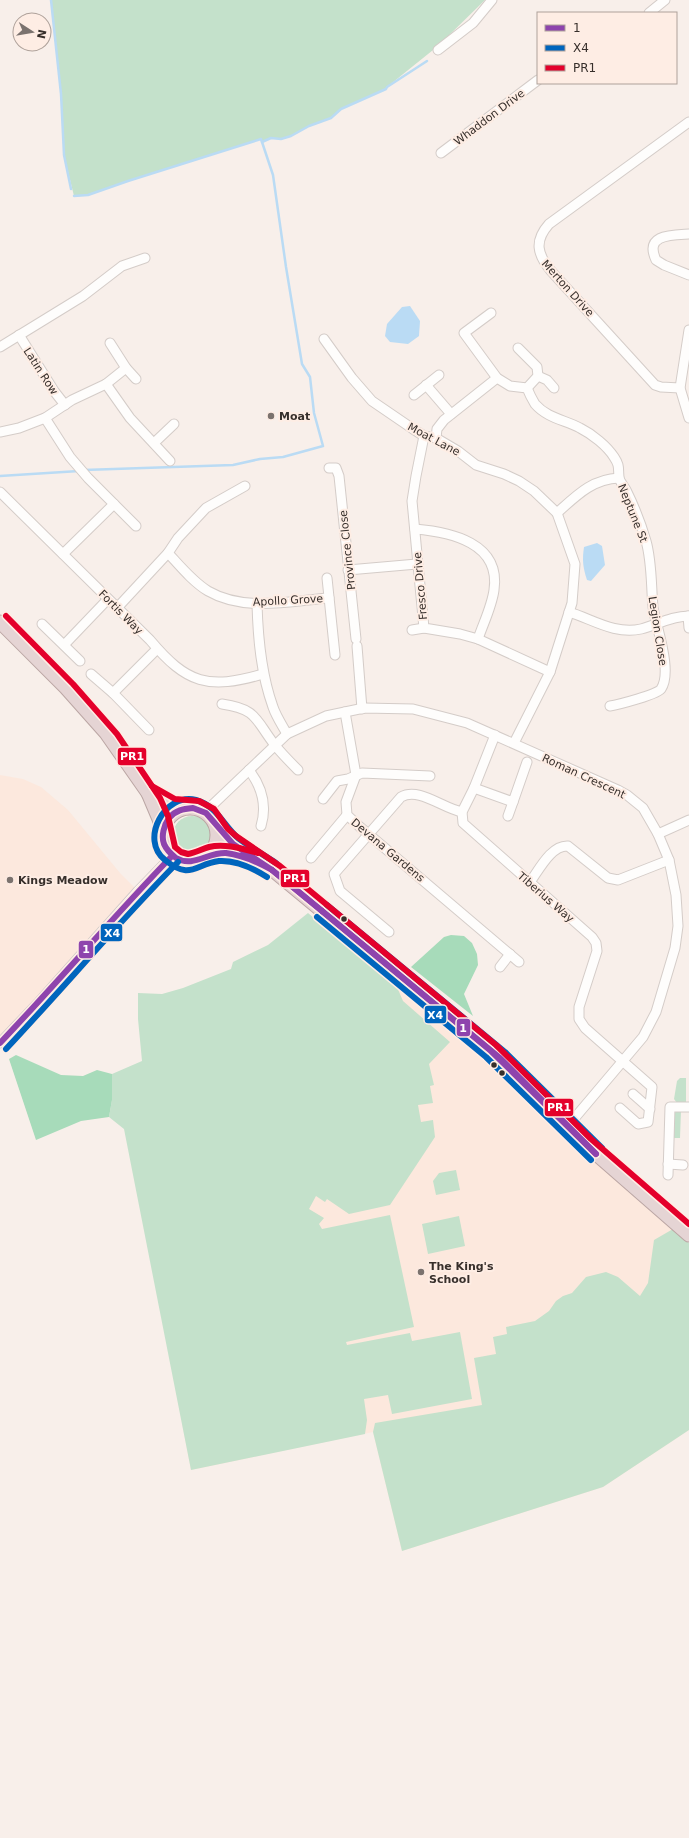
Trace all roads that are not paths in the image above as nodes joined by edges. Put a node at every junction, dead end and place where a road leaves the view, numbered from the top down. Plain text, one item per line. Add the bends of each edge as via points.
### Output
1 (492, 0) edge
2 (666, 0) edge
3 (650, 12) edge
4 (438, 50) dead end
5 (537, 81) edge
6 (689, 122) edge
7 (441, 153) dead end
8 (689, 234) edge
9 (145, 258) dead end
10 (689, 274) edge
11 (491, 313) dead end
12 (689, 330) edge
13 (19, 335) junction
14 (324, 339) dead end
15 (110, 343) dead end
16 (0, 347) edge
17 (518, 348) dead end
18 (687, 362) edge
19 (126, 368) junction
20 (439, 375) dead end
21 (538, 376) junction
22 (497, 378) junction
23 (136, 379) dead end
24 (106, 384) junction
25 (426, 385) junction
26 (527, 388) junction
27 (554, 388) dead end
28 (680, 388) junction
29 (414, 395) dead end
30 (686, 401) edge
31 (64, 405) junction
32 (451, 414) junction
33 (45, 418) junction
34 (689, 418) edge
35 (174, 424) dead end
36 (0, 432) edge
37 (424, 436) junction
38 (436, 438) junction
39 (154, 443) junction
40 (170, 460) dead end
41 (329, 468) dead end
42 (619, 478) junction
43 (245, 486) dead end
44 (0, 492) edge
45 (114, 504) junction
46 (557, 513) junction
47 (136, 526) dead end
48 (415, 529) junction
49 (168, 553) junction
50 (63, 554) junction
51 (417, 564) junction
52 (650, 566) joint
53 (348, 570) junction
54 (327, 578) dead end
55 (329, 598) junction
56 (108, 599) junction
57 (256, 604) junction
58 (117, 608) junction
59 (569, 612) junction
60 (688, 616) edge
61 (0, 622) edge
62 (657, 623) junction
63 (42, 624) dead end
64 (424, 628) junction
65 (689, 628) edge
66 (412, 630) dead end
67 (478, 639) junction
68 (64, 645) junction
69 (157, 649) junction
70 (335, 655) dead end
71 (80, 661) dead end
72 (550, 672) junction
73 (91, 674) dead end
74 (263, 674) junction
75 (113, 693) junction
76 (222, 704) dead end
77 (610, 706) dead end
78 (362, 709) junction
79 (345, 712) junction
80 (149, 730) dead end
81 (287, 734) junction
82 (495, 735) junction
83 (514, 743) junction
84 (274, 744) junction
85 (527, 762) dead end
86 (249, 770) junction
87 (298, 770) dead end
88 (356, 775) junction
89 (430, 776) dead end
90 (474, 788) junction
91 (148, 793) junction
92 (323, 798) dead end
93 (513, 802) junction
94 (181, 809) junction
95 (205, 812) junction
96 (462, 812) junction
97 (347, 815) junction
98 (508, 816) dead end
99 (689, 820) edge
100 (215, 824) junction
101 (261, 826) dead end
102 (162, 834) junction
103 (368, 834) junction
104 (658, 834) junction
105 (208, 855) junction
106 (172, 856) junction
107 (311, 858) dead end
108 (669, 860) junction
109 (261, 862) junction
110 (530, 882) junction
111 (389, 932) dead end
112 (510, 954) junction
113 (519, 962) dead end
114 (500, 967) dead end
115 (0, 1043) edge
116 (622, 1060) junction
117 (633, 1094) dead end
118 (689, 1107) edge
119 (620, 1108) dead end
120 (650, 1109) junction
121 (567, 1127) junction
122 (668, 1164) junction
123 (683, 1164) dead end
124 (668, 1175) dead end
125 (689, 1235) edge

1 - 4 street via 473,22
2 - 3 street
5 - 7 street, Whaddon Drive
6 - 28 street, Merton Drive via 549,224 542,232 539,250 541,259 551,271 655,384 661,387
8 - 10 street via 660,237 654,248 656,260
9 - 13 street via 122,266 83,296
11 - 22 street via 464,333
12 - 18 street
13 - 16 street
13 - 31 street, Latin Row
14 - 37 street, Moat Lane via 372,401
15 - 19 street
17 - 21 street via 537,367
18 - 28 street
19 - 23 street
19 - 24 street
20 - 25 street
21 - 26 street
21 - 27 street via 547,380
22 - 26 street via 510,386
22 - 32 street
24 - 31 street
24 - 39 street via 130,418
25 - 29 street
25 - 32 street
26 - 42 street, Neptune St via 535,403 544,412 580,428 614,456 620,467
28 - 30 street
30 - 34 street
31 - 33 street
32 - 38 street via 437,428
33 - 36 street
33 - 45 street via 70,457
35 - 39 street
37 - 38 street, Moat Lane
37 - 48 street, Fresco Drive via 412,501
38 - 46 street, Moat Lane via 476,465 519,481 534,491
39 - 40 street
41 - 53 street, Province Close via 336,468 339,476
42 - 46 street via 594,482
42 - 52 street, Neptune St via 646,541
43 - 49 street via 206,508 178,538
44 - 50 street, Fortis Way
45 - 47 street
45 - 50 street
46 - 59 street, Moat Lane via 575,564
48 - 51 street, Fresco Drive
48 - 67 street via 431,530 462,538 480,548 488,560 495,579 494,591
49 - 57 street, Apollo Grove via 187,574 208,591 235,601
49 - 58 street
50 - 56 street, Fortis Way
51 - 53 street
51 - 64 street, Fresco Drive
52 - 62 street, Legion Close
53 - 78 street, Province Close
54 - 55 street, Apollo Grove
55 - 57 street, Apollo Grove
55 - 70 street, Apollo Grove
56 - 58 street, Fortis Way
56 - 68 street
57 - 74 street
58 - 69 street, Fortis Way
59 - 62 street via 619,630 640,629
59 - 72 street, Moat Lane
60 - 62 street
60 - 65 street
61 - 91 highway via 66,688 106,733
62 - 77 street, Legion Close via 664,658 665,676 661,690 652,695
63 - 68 street
64 - 66 street
64 - 67 street, Fresco Drive
67 - 72 street, Fresco Drive
68 - 71 street
69 - 74 street, Fortis Way via 174,666 198,680 227,682
69 - 75 street
72 - 83 street, Moat Lane
73 - 75 street
74 - 81 street via 273,708
75 - 80 street
76 - 84 street via 250,712
78 - 79 street, Roman Crescent
78 - 82 street, Roman Crescent via 413,709 466,723
79 - 81 street, Roman Crescent via 326,716
79 - 88 street
81 - 84 street, Roman Crescent
82 - 83 street, Roman Crescent
82 - 90 street
83 - 104 street, Roman Crescent via 627,795 643,808
84 - 86 street, Roman Crescent
84 - 87 street
85 - 93 street
86 - 95 street, Roman Crescent
86 - 101 street via 256,778 263,802 264,816
88 - 89 street via 362,773
88 - 92 street via 348,780 337,781
88 - 97 street, Devana Gardens via 346,802
90 - 93 street
90 - 96 street
91 - 94 highway via 172,807
91 - 102 highway via 159,819
93 - 98 street
94 - 95 highway via 193,808
94 - 102 highway via 168,819
95 - 100 highway
96 - 103 street via 418,794 408,793 401,797
96 - 110 street, Tiberius Way via 466,828
97 - 103 street, Devana Gardens
97 - 107 street
99 - 104 street
100 - 105 highway via 217,841
100 - 109 highway via 231,842
102 - 106 highway via 167,850
103 - 111 street via 330,873 340,891
103 - 112 street, Devana Gardens
104 - 108 street, Roman Crescent
105 - 106 highway via 194,862 179,860
105 - 109 highway via 238,855
106 - 115 street
108 - 110 street via 618,880 608,878 568,846 562,846 554,850
108 - 116 street, Roman Crescent via 676,895 678,926 675,948 656,1012 643,1037
109 - 121 highway via 491,1051
110 - 116 street, Tiberius Way via 596,943 597,951 579,1007 579,1019 585,1028
112 - 113 street, Devana Gardens
112 - 114 street
116 - 120 street via 652,1087
116 - 121 street, Roman Crescent
117 - 120 street
118 - 122 street via 670,1103
119 - 120 street via 638,1124 648,1122
121 - 125 highway
122 - 123 street
122 - 124 street

